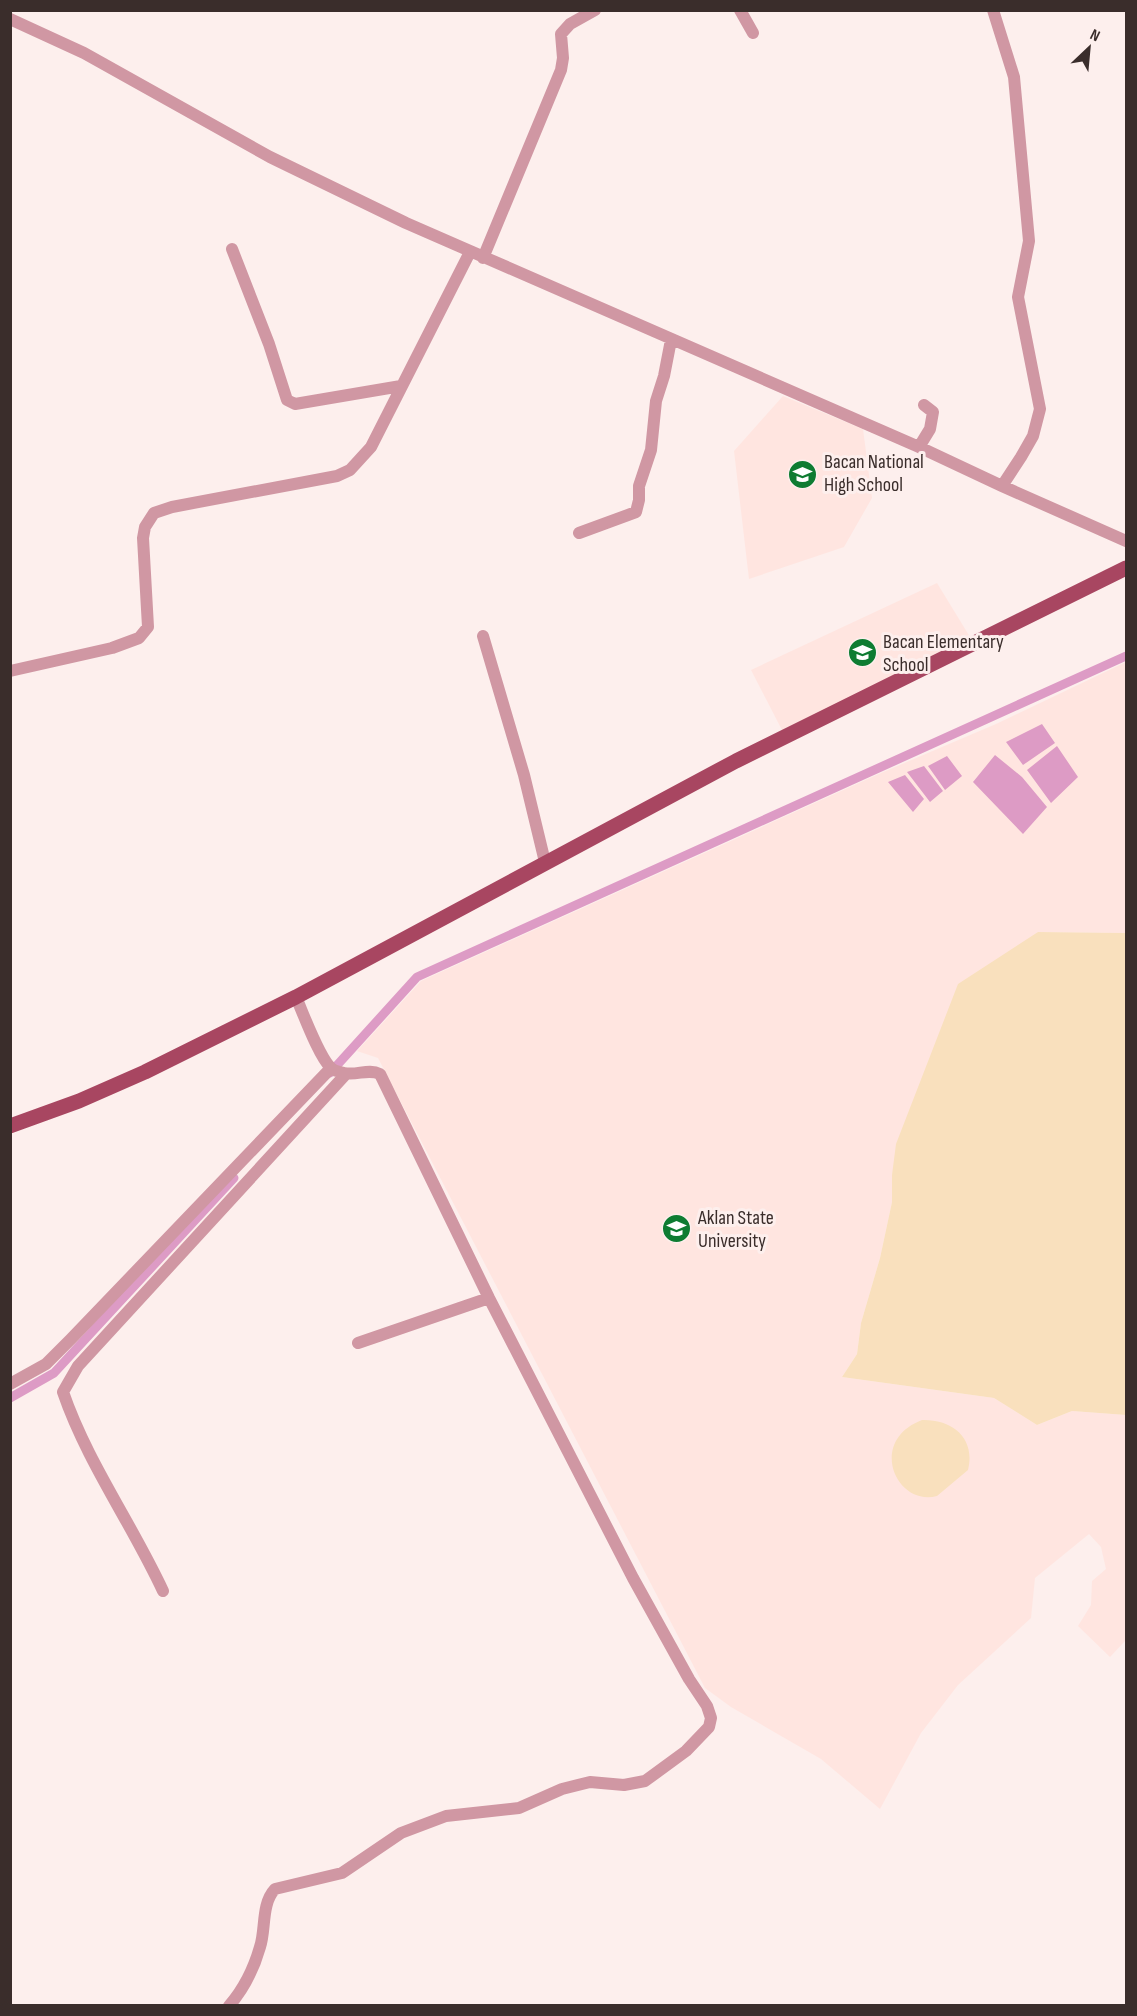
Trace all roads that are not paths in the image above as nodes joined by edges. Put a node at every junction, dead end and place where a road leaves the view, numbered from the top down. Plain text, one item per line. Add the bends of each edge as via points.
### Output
1 (595, 10) edge
2 (740, 10) edge
3 (993, 10) edge
4 (10, 19) edge
5 (753, 33) dead end
6 (232, 249) dead end
7 (470, 252) junction
8 (483, 258) junction
9 (671, 340) junction
10 (401, 386) junction
11 (924, 405) dead end
12 (919, 447) junction
13 (1002, 486) junction
14 (579, 532) dead end
15 (1126, 541) edge
16 (1126, 568) edge
17 (483, 636) dead end
18 (10, 671) edge
19 (545, 862) junction
20 (296, 997) junction
21 (336, 1070) junction
22 (10, 1126) edge
23 (489, 1298) junction
24 (358, 1343) dead end
25 (10, 1384) edge
26 (163, 1591) dead end
27 (229, 2006) edge

1 - 8 street via 561,34 561,70
2 - 5 street
3 - 13 street via 1014,77 1029,241 1018,297 1040,409 1033,436
4 - 7 street via 84,52 270,157
6 - 10 street via 287,400 295,404
7 - 8 street
7 - 10 street
8 - 9 street
9 - 12 street
9 - 14 street via 636,512
10 - 18 street via 371,447 350,470 337,476 154,513 143,538 148,627 139,638
11 - 12 street via 933,412 930,429
12 - 13 street
13 - 15 street
16 - 19 main road via 736,761
17 - 19 street
19 - 20 main road
20 - 21 street via 324,1057
20 - 22 main road via 145,1072
21 - 23 street via 380,1074
21 - 25 street via 46,1364
21 - 26 street via 78,1366 63,1392 74,1424
23 - 24 street
23 - 27 street via 638,1588 707,1706 710,1727 686,1751 645,1780 624,1785 584,1784 562,1788 519,1808 446,1816 401,1833 342,1873 275,1889 268,1897 261,1946

